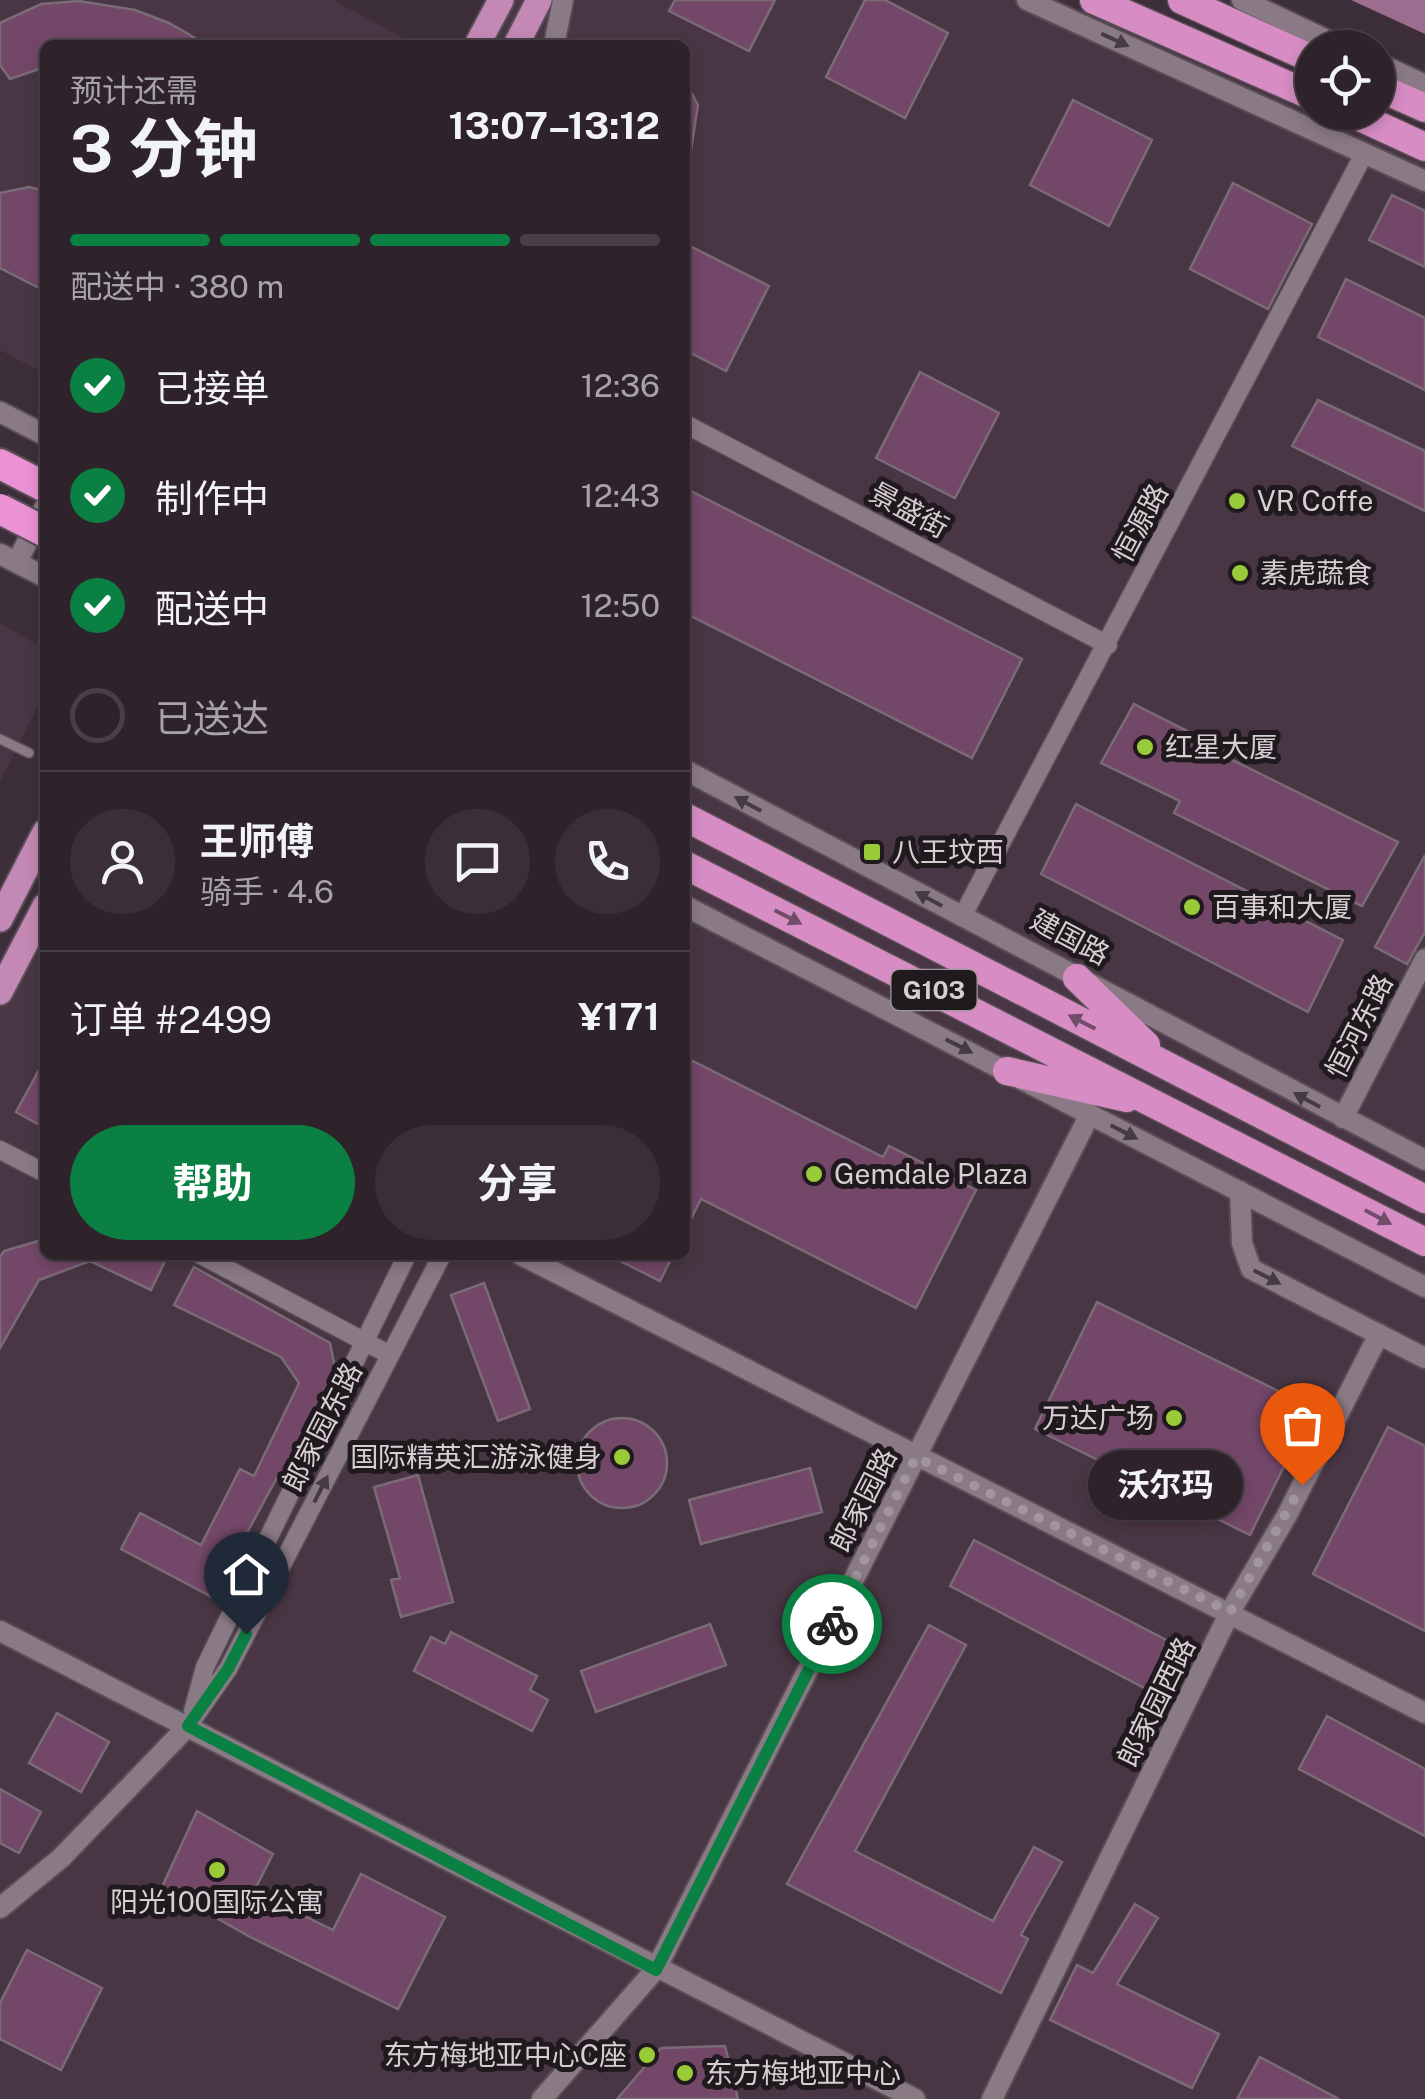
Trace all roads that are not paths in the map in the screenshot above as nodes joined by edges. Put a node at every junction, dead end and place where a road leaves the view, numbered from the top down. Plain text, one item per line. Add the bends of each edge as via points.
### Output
1 (501, 0) edge
2 (540, 0) edge
3 (562, 0) edge
4 (1027, 0) edge
5 (1094, 0) edge
6 (1182, 0) edge
7 (1242, 0) edge
8 (1306, 30) edge
9 (480, 40) edge
10 (519, 40) edge
11 (555, 40) edge
12 (1295, 51) edge
13 (1395, 71) edge
14 (1425, 85) edge
15 (1295, 89) edge
16 (1395, 95) edge
17 (1425, 108) edge
18 (1389, 130) edge
19 (1425, 146) edge
20 (1364, 154) junction
21 (1425, 181) edge
22 (0, 412) edge
23 (690, 427) edge
24 (40, 432) edge
25 (0, 464) edge
26 (40, 484) edge
27 (0, 508) edge
28 (40, 514) edge
29 (40, 529) edge
30 (8, 558) edge
31 (40, 574) edge
32 (1108, 645) junction
33 (0, 739) edge
34 (29, 754) dead end
35 (690, 773) edge
36 (690, 820) edge
37 (40, 842) edge
38 (693, 869) edge
39 (690, 909) edge
40 (40, 916) edge
41 (962, 917) junction
42 (0, 918) edge
43 (1425, 959) edge
44 (1077, 978) junction
45 (0, 992) edge
46 (1169, 1067) junction
47 (1007, 1071) junction
48 (1168, 1107) junction
49 (1090, 1114) junction
50 (1343, 1118) junction
51 (0, 1150) edge
52 (1425, 1160) edge
53 (40, 1170) edge
54 (1240, 1191) junction
55 (1425, 1199) edge
56 (1425, 1242) edge
57 (212, 1260) edge
58 (405, 1260) edge
59 (439, 1260) edge
60 (531, 1260) edge
61 (1425, 1287) edge
62 (1379, 1334) junction
63 (365, 1340) junction
64 (390, 1354) junction
65 (1425, 1358) edge
66 (916, 1457) junction
67 (1230, 1612) junction
68 (0, 1630) edge
69 (1425, 1713) edge
70 (188, 1726) junction
71 (0, 1908) edge
72 (656, 1970) junction
73 (542, 2099) edge
74 (916, 2099) edge
75 (992, 2099) edge

1 - 9 main road
2 - 10 main road
3 - 11 street
4 -> 20 street
5 - 15 highway
6 - 12 highway
7 - 8 street
13 - 14 street
16 - 17 highway
18 - 19 highway
20 - 21 street
20 - 32 street, 恒源路
22 - 24 street
23 - 32 street, 景盛街
25 - 26 highway
27 - 29 highway, bridge
28 - 30 street
30 - 31 street
32 - 41 street, 恒源路
33 - 34 lane
41 -> 35 street, 建国路
46 -> 36 highway, G103
37 - 42 main road
38 -> 48 highway, G103
39 -> 47 street
40 - 45 main road
41 - 44 street, 建国路
43 - 50 street, 恒河东路
44 - 46 highway
50 -> 44 street, 建国路
46 - 55 highway, G103
47 - 48 highway
47 - 49 street
48 -> 56 highway, G103
49 -> 54 street
49 - 66 street, 郎家园路
50 - 52 street, 建国路
51 - 53 street
54 - 61 street
54 -> 62 street via 1242,1243 1251,1269
57 - 63 street
58 - 63 street, 郎家园东路
59 - 64 street, 郎家园东路
60 - 66 street
62 - 65 street
62 - 67 street, 郎家园西路
63 - 64 street
63 - 70 street, 郎家园东路 via 205,1668
70 -> 64 street, 郎家园东路 via 228,1669
66 - 67 street
66 - 72 street, 郎家园路
67 - 69 street
67 - 75 street, 郎家园西路
68 - 70 street
70 - 71 street, 郎家园东路 via 61,1858
70 - 72 street
72 - 73 street, 郎家园路
72 - 74 street

